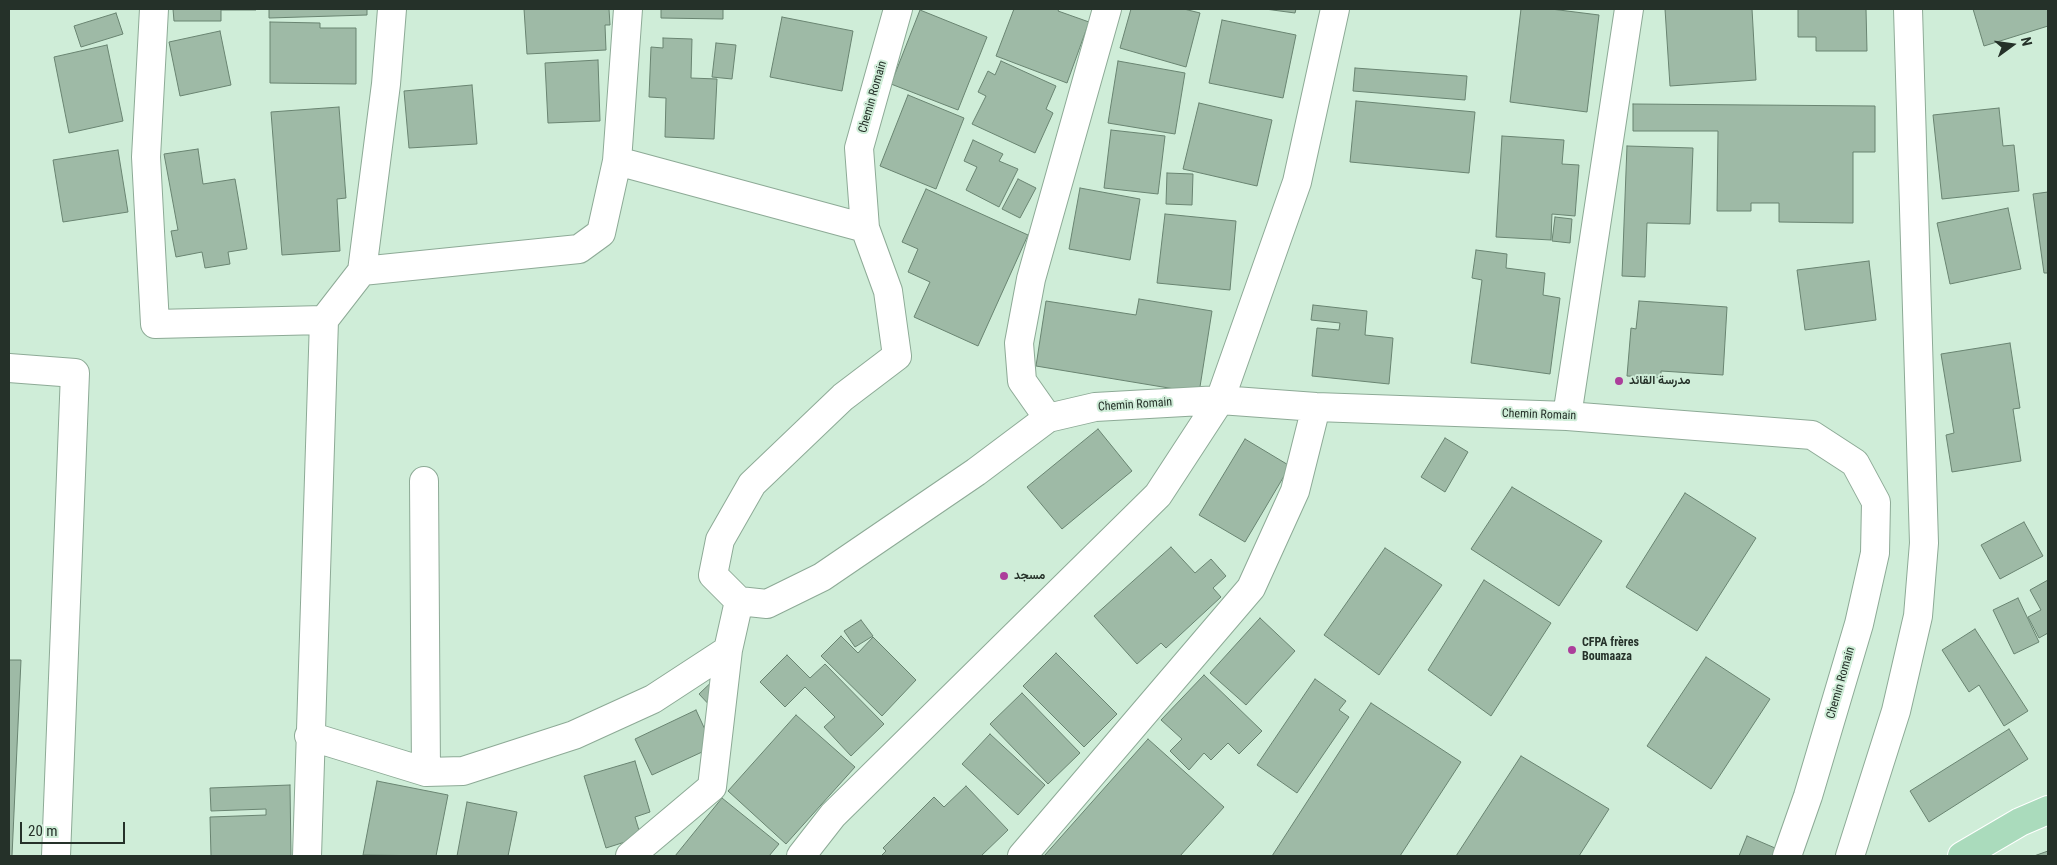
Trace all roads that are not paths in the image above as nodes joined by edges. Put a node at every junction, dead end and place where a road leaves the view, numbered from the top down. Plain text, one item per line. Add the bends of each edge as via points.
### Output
1 (154, 9) edge
2 (392, 9) edge
3 (628, 9) edge
4 (898, 9) edge
5 (1107, 9) edge
6 (1335, 9) edge
7 (1629, 9) edge
8 (1908, 9) edge
9 (617, 161) junction
10 (865, 228) junction
11 (362, 271) junction
12 (324, 320) junction
13 (9, 368) edge
14 (1220, 400) junction
15 (1316, 407) junction
16 (1567, 416) junction
17 (1048, 418) junction
18 (424, 481) dead end
19 (739, 601) junction
20 (728, 650) junction
21 (309, 736) junction
22 (426, 772) junction
23 (2048, 810) edge
24 (56, 856) edge
25 (307, 856) edge
26 (630, 856) edge
27 (801, 856) edge
28 (1022, 856) edge
29 (1787, 856) edge
30 (1850, 856) edge
31 (1962, 856) edge

1 - 12 street via 146,157 155,324
2 - 11 street via 386,84
3 - 9 street
4 - 10 street, Chemin Romain via 859,148
5 - 17 street via 1031,279 1018,343 1022,381
6 - 14 street via 1297,182
7 - 16 street
8 - 30 street via 1924,543 1918,616 1899,701
9 - 10 street
9 - 11 street via 601,233 579,249
10 - 19 street, Chemin Romain via 888,291 897,356 843,397 752,484 720,540 714,575
11 - 12 street
12 - 21 street
13 - 24 street via 74,373
14 - 15 street, Chemin Romain
14 - 17 street, Chemin Romain via 1096,407
14 - 27 street via 1158,495 833,815
15 - 16 street, Chemin Romain
15 - 28 street via 1295,491 1252,588
16 - 29 street, Chemin Romain via 1812,434 1856,463 1876,502 1875,553 1859,624
17 - 19 street, Chemin Romain via 976,472 822,577 768,604
18 - 22 street
19 - 20 street
20 - 22 street via 653,699 574,735 464,771
20 - 26 street via 712,787
21 - 22 street
21 - 25 street
23 - 31 main road via 2020,822

